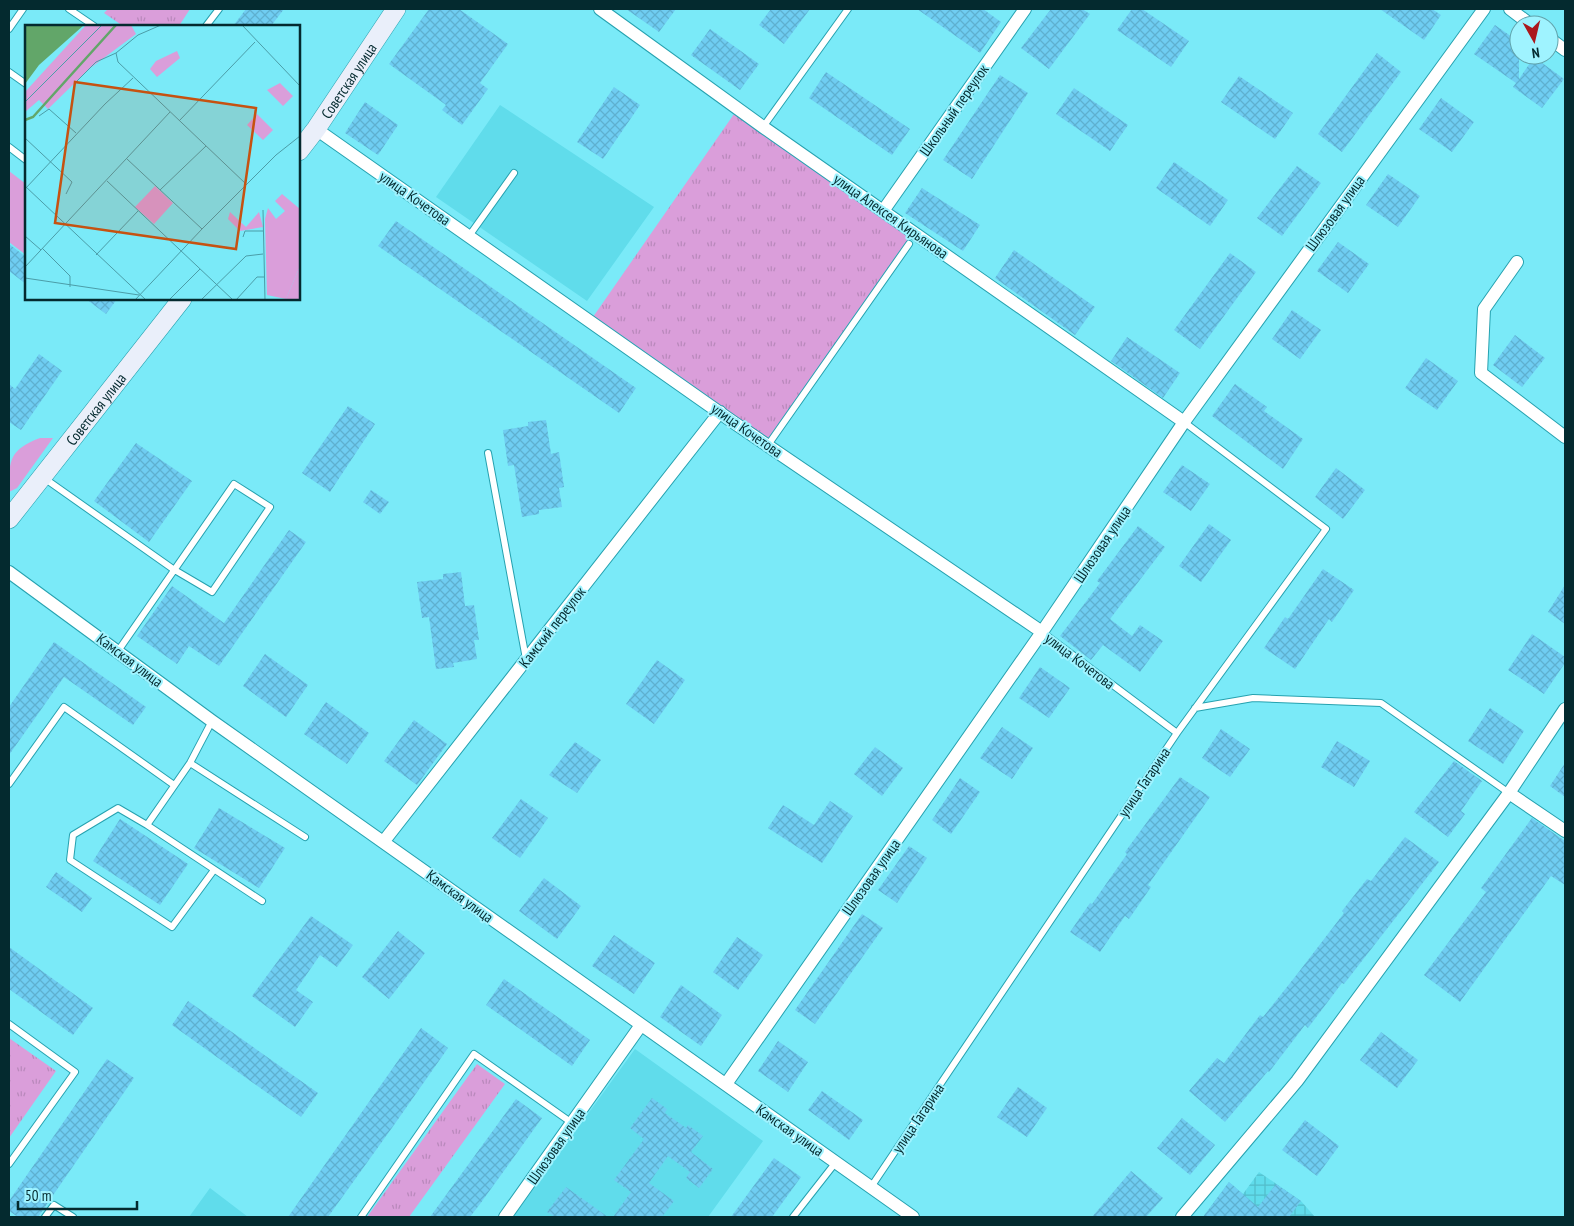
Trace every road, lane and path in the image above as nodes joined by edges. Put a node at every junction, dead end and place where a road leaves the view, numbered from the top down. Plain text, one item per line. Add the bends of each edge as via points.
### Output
1 (23, 9) edge
2 (70, 9) edge
3 (219, 9) edge
4 (396, 9) edge
5 (600, 9) edge
6 (848, 9) edge
7 (1025, 9) edge
8 (1484, 9) edge
9 (93, 25) edge
10 (207, 25) edge
11 (9, 30) edge
12 (9, 72) edge
13 (25, 83) edge
14 (763, 127) junction
15 (316, 129) junction
16 (9, 147) edge
17 (300, 150) edge
18 (25, 159) edge
19 (514, 173) dead end
20 (883, 210) junction
21 (469, 236) junction
22 (910, 244) dead end
23 (1517, 262) dead end
24 (181, 300) edge
25 (720, 412) junction
26 (1184, 422) junction
27 (1565, 437) edge
28 (768, 446) junction
29 (488, 452) dead end
30 (42, 476) junction
31 (12, 510) edge
32 (173, 569) junction
33 (9, 572) edge
34 (1042, 632) junction
35 (118, 651) junction
36 (526, 660) junction
37 (1194, 708) junction
38 (1565, 709) edge
39 (212, 721) junction
40 (1177, 733) junction
41 (190, 763) junction
42 (9, 784) edge
43 (174, 785) junction
44 (1509, 793) junction
45 (147, 825) junction
46 (1565, 831) edge
47 (306, 837) dead end
48 (384, 841) junction
49 (214, 870) junction
50 (262, 901) dead end
51 (9, 1024) edge
52 (642, 1026) junction
53 (726, 1084) junction
54 (572, 1123) junction
55 (836, 1162) junction
56 (9, 1164) edge
57 (871, 1188) junction
58 (45, 1217) edge
59 (73, 1217) edge
60 (361, 1217) edge
61 (506, 1217) edge
62 (793, 1217) edge
63 (913, 1217) edge
64 (1182, 1217) edge

1 - 11 lane
2 - 9 lane
3 - 10 lane
4 - 15 main road, Советская улица
5 - 14 street, улица Алексея Кирьянова
6 - 14 lane
7 - 20 street, Школьный переулок
8 - 26 street, Шлюзовая улица
12 - 13 lane
14 - 20 street, улица Алексея Кирьянова
15 - 17 main road, Советская улица
15 - 21 street, улица Кочетова
16 - 18 lane
19 - 21 lane
20 - 26 street, улица Алексея Кирьянова
21 - 25 street, улица Кочетова
22 - 28 lane
23 - 27 street via 1484,309 1481,373
24 - 30 main road, Советская улица
25 - 28 street, улица Кочетова
25 - 36 street, Камский переулок
26 - 34 street, Шлюзовая улица
26 - 37 lane, улица Гагарина via 1326,528
28 - 34 street, улица Кочетова
29 - 36 lane
30 - 31 main road, Советская улица
30 - 32 lane
32 - 32 lane via 234,484 270,507 212,592
32 - 35 lane
33 - 35 street, Камская улица
34 - 40 lane, улица Кочетова
34 - 53 street, Шлюзовая улица
35 - 39 street, Камская улица
36 - 48 street, Камский переулок
37 - 40 lane, улица Гагарина
37 - 44 lane via 1253,698 1381,703
38 - 44 street
39 - 41 lane
39 - 48 street, Камская улица
40 - 57 lane, улица Гагарина
41 - 43 lane
41 - 47 lane
42 - 43 lane via 64,707
43 - 45 lane
44 - 46 street
44 - 64 street via 1297,1081
45 - 49 lane
45 - 49 lane via 118,808 73,835 70,860 172,926
48 - 52 street, Камская улица
49 - 50 lane
51 - 56 lane via 75,1072
52 - 53 street, Камская улица
52 - 54 street, Шлюзовая улица
53 - 55 street, Камская улица
54 - 60 lane via 474,1054
54 - 61 street, Шлюзовая улица
55 - 57 street, Камская улица
55 - 62 lane
57 - 63 street, Камская улица
58 - 59 lane via 54,1205

